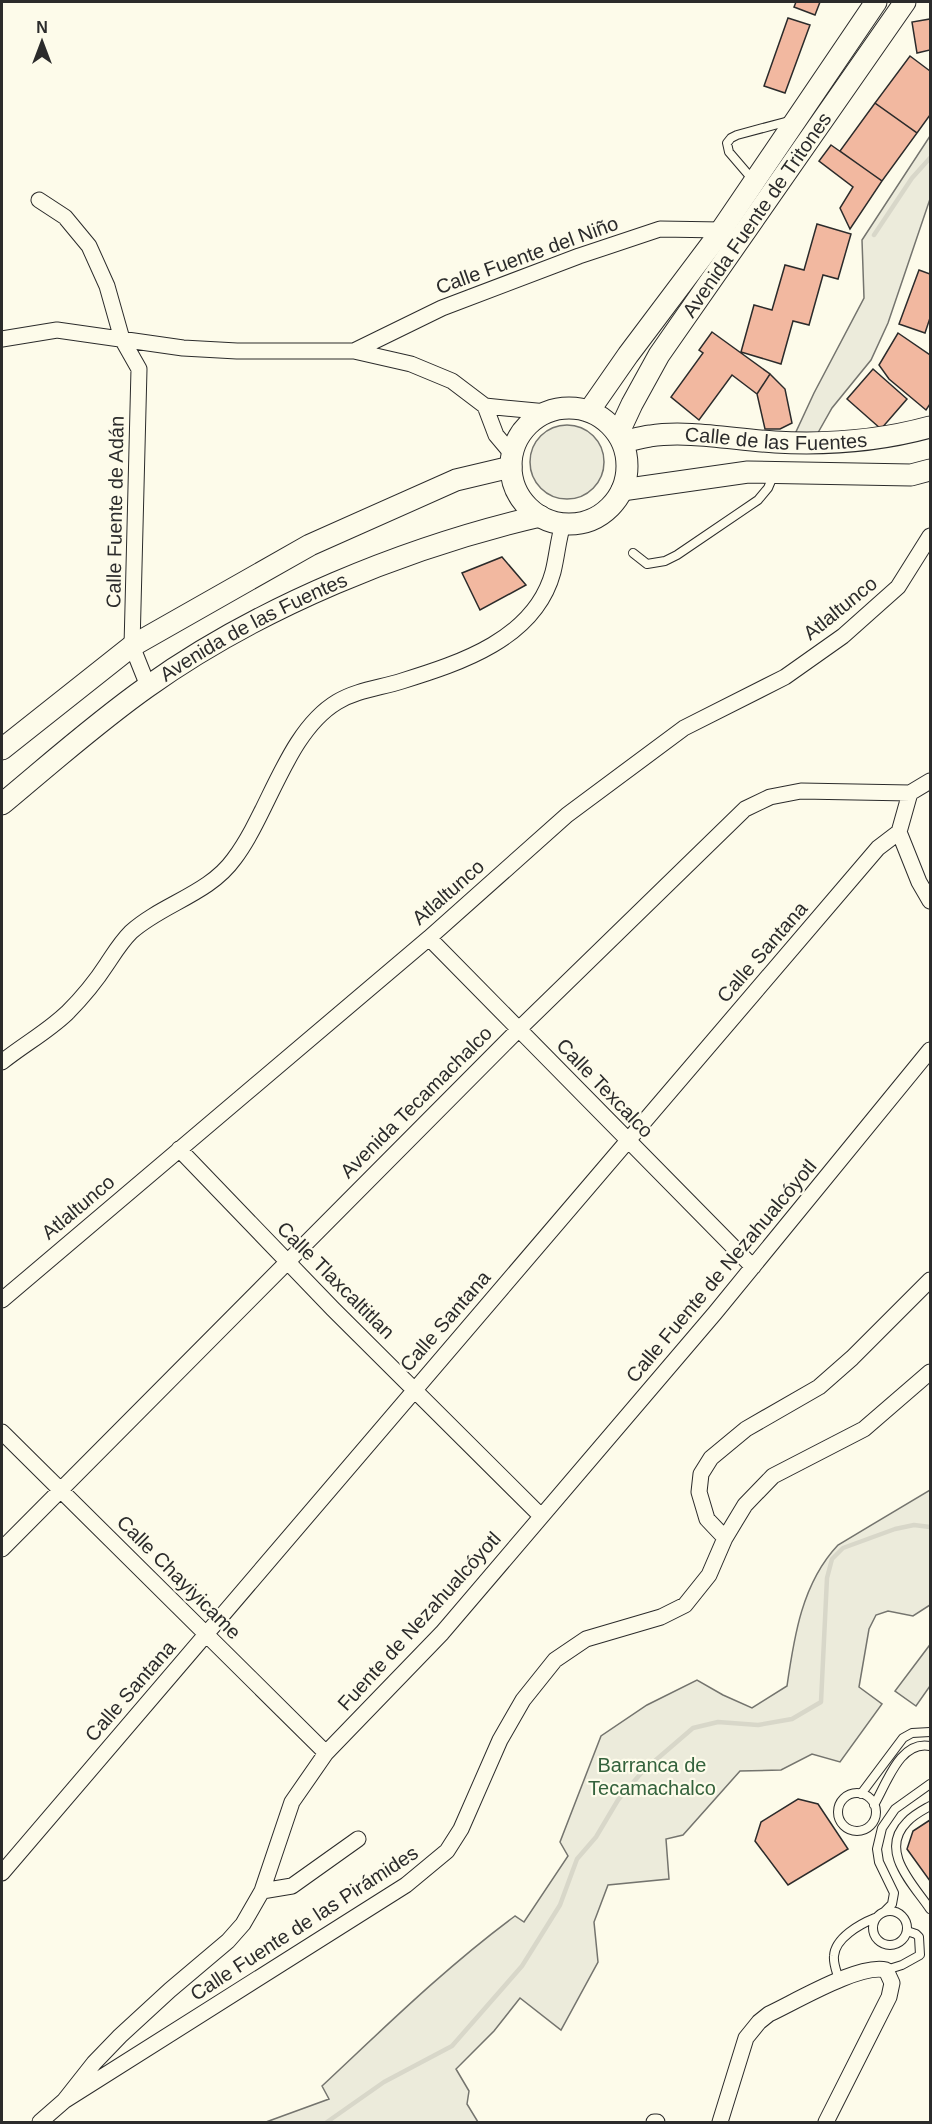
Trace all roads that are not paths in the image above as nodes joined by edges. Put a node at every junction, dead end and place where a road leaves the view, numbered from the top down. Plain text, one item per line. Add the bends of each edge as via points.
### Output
1 (876, 2) edge
2 (905, 2) edge
3 (799, 117) junction
4 (754, 182) junction
5 (39, 200) dead end
6 (722, 230) junction
7 (2, 339) edge
8 (122, 339) junction
9 (354, 351) junction
10 (485, 406) junction
11 (589, 411) junction
12 (547, 412) junction
13 (930, 427) edge
14 (621, 438) junction
15 (512, 461) junction
16 (930, 470) edge
17 (776, 472) junction
18 (622, 490) junction
19 (540, 516) junction
20 (563, 524) junction
21 (930, 536) edge
22 (633, 553) dead end
23 (132, 646) junction
24 (148, 686) junction
25 (2, 749) edge
26 (930, 781) edge
27 (910, 793) junction
28 (2, 804) edge
29 (899, 832) junction
30 (930, 901) edge
31 (429, 938) junction
32 (519, 1029) junction
33 (930, 1050) edge
34 (2, 1062) edge
35 (627, 1140) junction
36 (179, 1149) junction
37 (286, 1262) junction
38 (753, 1267) junction
39 (930, 1280) edge
40 (2, 1300) edge
41 (930, 1372) edge
42 (415, 1388) junction
43 (2, 1432) edge
44 (60, 1490) junction
45 (541, 1516) junction
46 (725, 1538) junction
47 (2, 1549) edge
48 (207, 1633) junction
49 (930, 1732) edge
50 (930, 1746) edge
51 (326, 1753) junction
52 (930, 1784) edge
53 (861, 1794) junction
54 (874, 1805) junction
55 (930, 1806) edge
56 (358, 1839) dead end
57 (2, 1873) edge
58 (262, 1891) junction
59 (930, 1909) edge
60 (885, 1911) junction
61 (875, 1918) junction
62 (907, 1931) junction
63 (930, 1950) edge
64 (920, 1955) junction
65 (886, 1970) junction
66 (839, 1980) junction
67 (64, 2101) junction
68 (40, 2122) edge
69 (720, 2122) edge
70 (826, 2122) edge

1 - 3 main road, Avenida Fuente de Tritones
2 - 14 main road, Avenida Fuente de Tritones via 659,355 632,404
3 - 4 main road, Avenida Fuente de Tritones
3 - 4 lane via 730,138 729,152
4 - 6 main road, Avenida Fuente de Tritones
5 - 8 street, Calle Fuente de Adán via 65,217 89,246 107,286
6 - 9 street, Calle Fuente del Niño via 650,232 442,308
6 - 11 main road, Avenida Fuente de Tritones
7 - 8 street via 57,330
8 - 9 street via 237,351
8 - 23 street, Calle Fuente de Adán via 139,369
9 - 10 street via 411,364 452,381
10 - 12 street
10 - 15 street
11 - 12 main road via 568,407
11 - 14 main road via 606,420
12 - 15 main road via 519,436
13 - 14 main road, Calle de las Fuentes via 871,440 825,443 678,435
14 - 18 main road via 628,466
15 - 19 main road via 512,479 522,500
15 - 23 main road via 456,480 310,545
16 - 17 main road, Calle de las Fuentes via 911,475
17 - 18 main road, Calle de las Fuentes via 748,472
17 - 22 lane via 758,500 677,555 647,564
18 - 20 main road via 615,502 592,519
19 - 20 main road
19 - 24 main road, Avenida de las Fuentes via 434,546 286,606
20 - 34 street via 553,573 528,617 476,654 364,690 337,702 316,719 300,740 233,861 187,898 133,930 68,1013
21 - 31 street, Atlaltunco via 898,587 843,636 785,677 684,728 567,815
23 - 24 street, Calle Fuente de Adán
23 - 25 main road
24 - 28 main road, Avenida de las Fuentes
26 - 27 street
27 - 29 street
27 - 32 street, Avenida Tecamachalco via 801,791 770,797 745,808
29 - 30 street
29 - 35 street, Calle Santana via 878,848
31 - 32 street, Calle Texcalco
31 - 36 street, Atlaltunco
32 - 35 street, Calle Texcalco
32 - 37 street, Avenida Tecamachalco
33 - 38 street, Calle Fuente de Nezahualcóyotl
35 - 38 street, Calle Texcalco
35 - 42 street, Calle Santana
36 - 37 street, Calle Tlaxcaltitlan
36 - 40 street, Atlaltunco
37 - 42 street, Calle Tlaxcaltitlan
37 - 44 street, Avenida Tecamachalco
38 - 45 street, Calle Fuente de Nezahualcóyotl
39 - 46 street via 819,1387 746,1429 711,1458 701,1474 699,1492 707,1519
41 - 46 street, Calle Fuente de las Pirámides via 864,1429 773,1476 745,1505
42 - 45 street, Calle Tlaxcaltitlan
42 - 48 street, Calle Santana
43 - 44 street, Calle Chayiyicame
44 - 47 street, Avenida Tecamachalco
44 - 48 street, Calle Chayiyicame
45 - 51 street, Fuente de Nezahualcóyotl via 442,1633
46 - 67 street, Calle Fuente de las Pirámides via 709,1575 685,1605 661,1617 586,1639 555,1660 523,1700 500,1740 461,1829 431,1866
48 - 51 street, Calle Chayiyicame
48 - 57 street, Calle Santana
49 - 53 lane via 912,1732 903,1738
50 - 54 lane via 917,1746 903,1754
51 - 58 street via 292,1802
52 - 60 lane via 895,1809 882,1828 877,1849 879,1862 894,1893 892,1904
53 - 54 lane
53 - 54 lane via 847,1796 838,1808 845,1827 858,1831 871,1825 875,1819
55 - 59 lane via 907,1821 901,1830 896,1856
56 - 58 street via 292,1886
58 - 67 street via 228,1941 120,2036
60 - 61 lane
60 - 62 lane via 899,1913
61 - 62 lane via 872,1931 886,1945 900,1942
61 - 66 lane via 837,1944 833,1958
62 - 64 lane via 919,1937
63 - 64 lane
64 - 65 lane
65 - 66 street via 871,1969
65 - 70 street via 892,1983 889,1996
66 - 69 street via 769,2014 750,2031
67 - 68 street, Calle Fuente de las Pirámides

